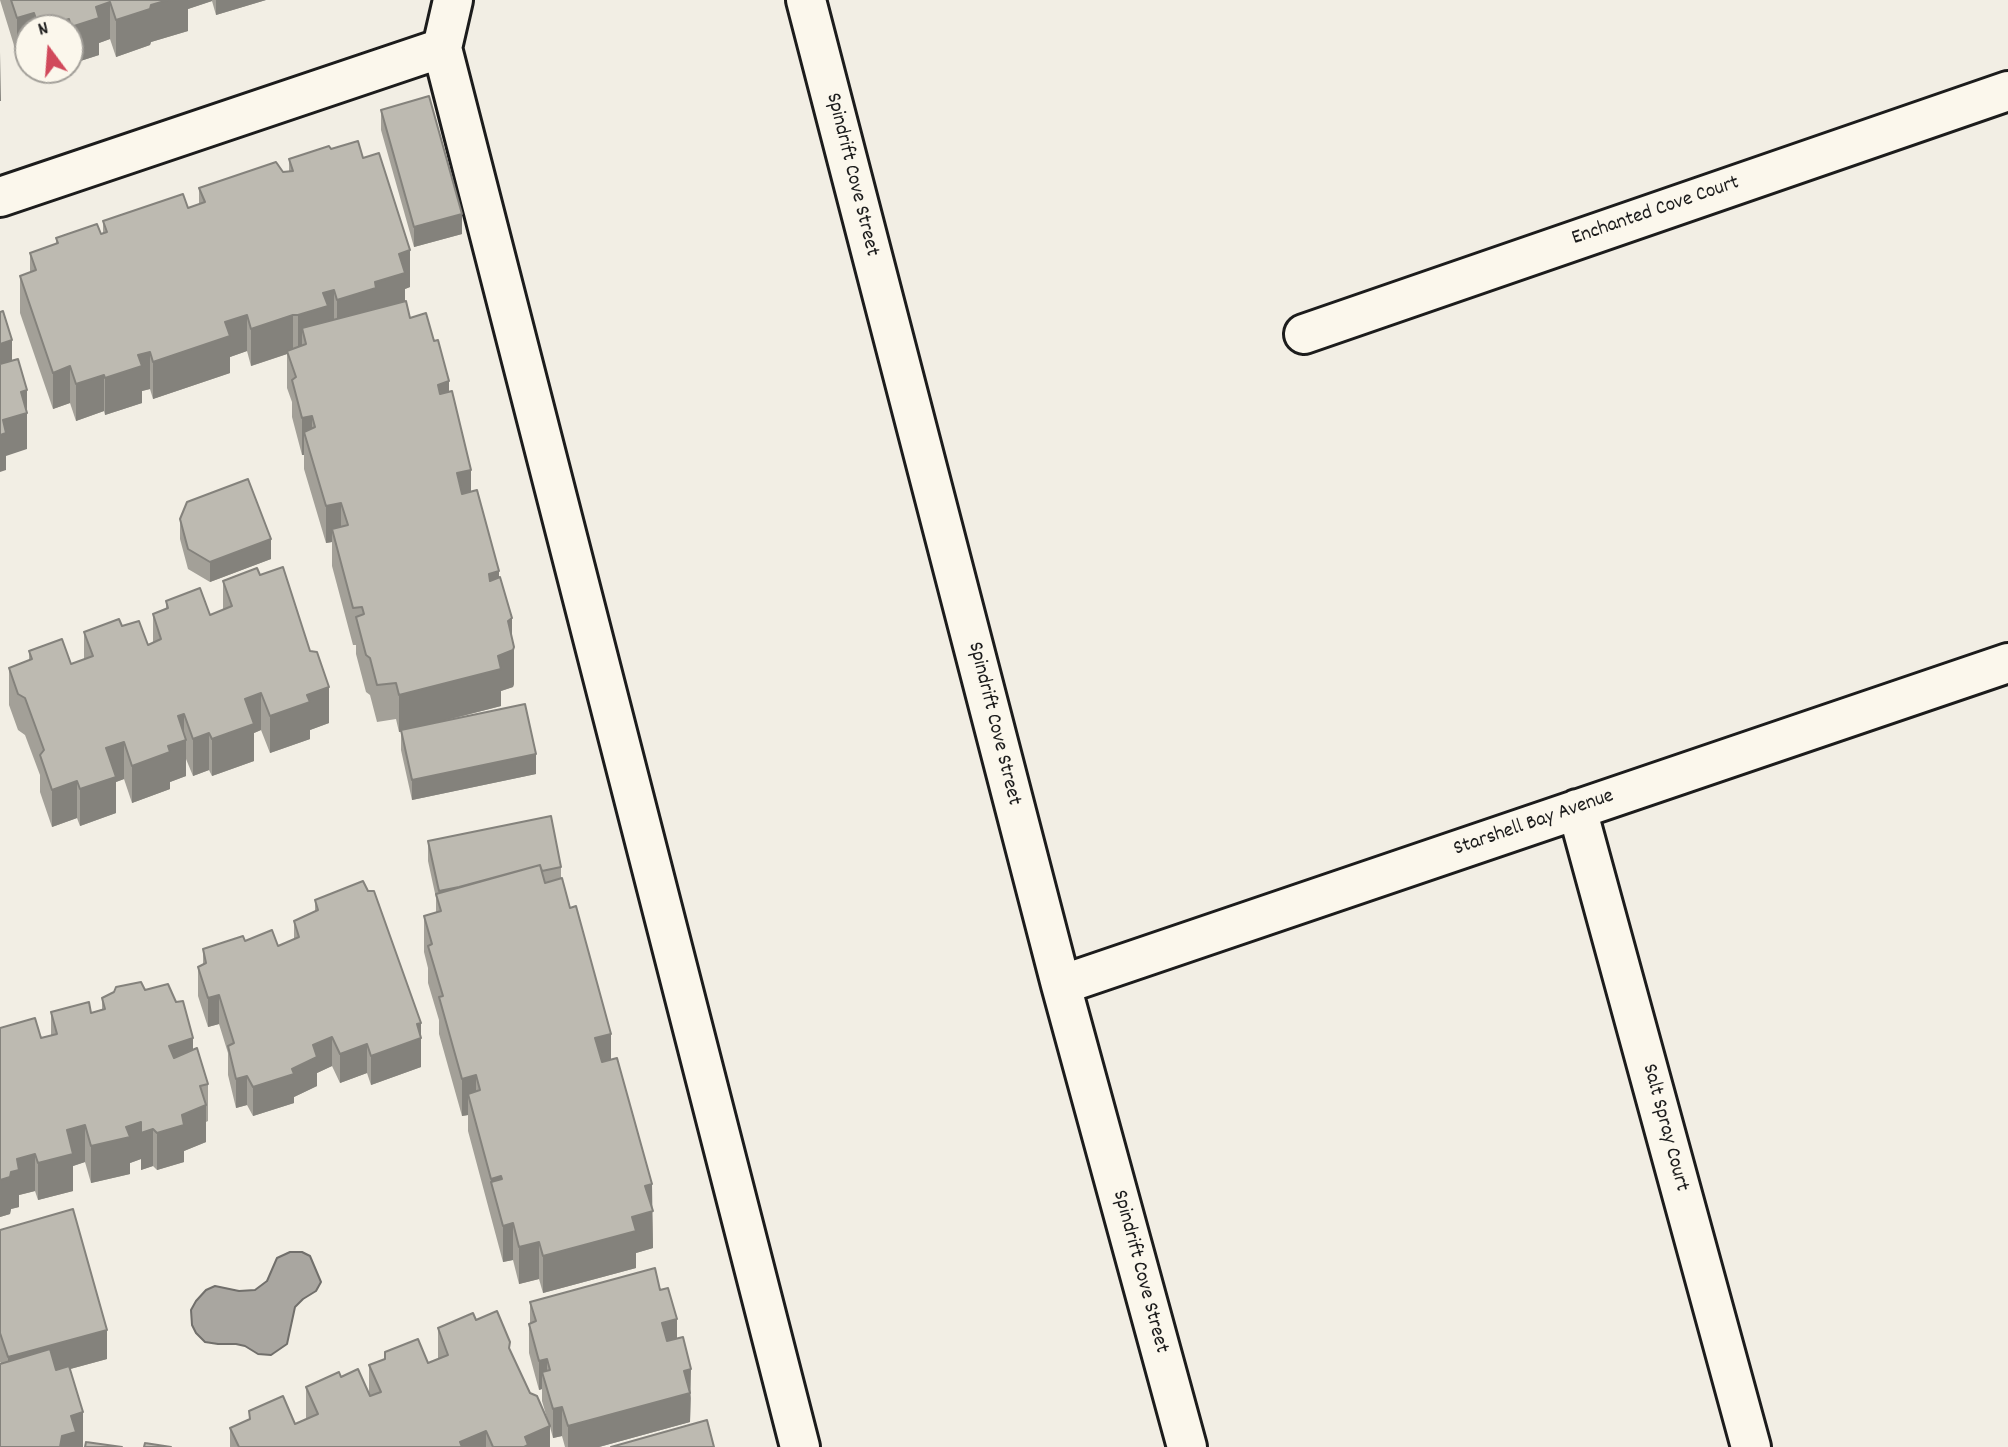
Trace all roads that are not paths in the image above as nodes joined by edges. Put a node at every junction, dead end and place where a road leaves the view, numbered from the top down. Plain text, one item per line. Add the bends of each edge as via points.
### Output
1 (453, 0) edge
2 (806, 0) edge
3 (442, 48) junction
4 (2008, 91) edge
5 (0, 197) edge
6 (1304, 334) dead end
7 (2008, 663) edge
8 (1577, 809) junction
9 (1061, 985) junction
10 (800, 1447) edge
11 (1187, 1447) edge
12 (1751, 1447) edge

1 - 3 street
2 - 9 street, Spindrift Cove Street
3 - 5 street
3 - 10 street
4 - 6 street, Enchanted Cove Court
7 - 8 street, Starshell Bay Avenue
8 - 9 street, Starshell Bay Avenue
8 - 12 street, Salt Spray Court
9 - 11 street, Spindrift Cove Street

